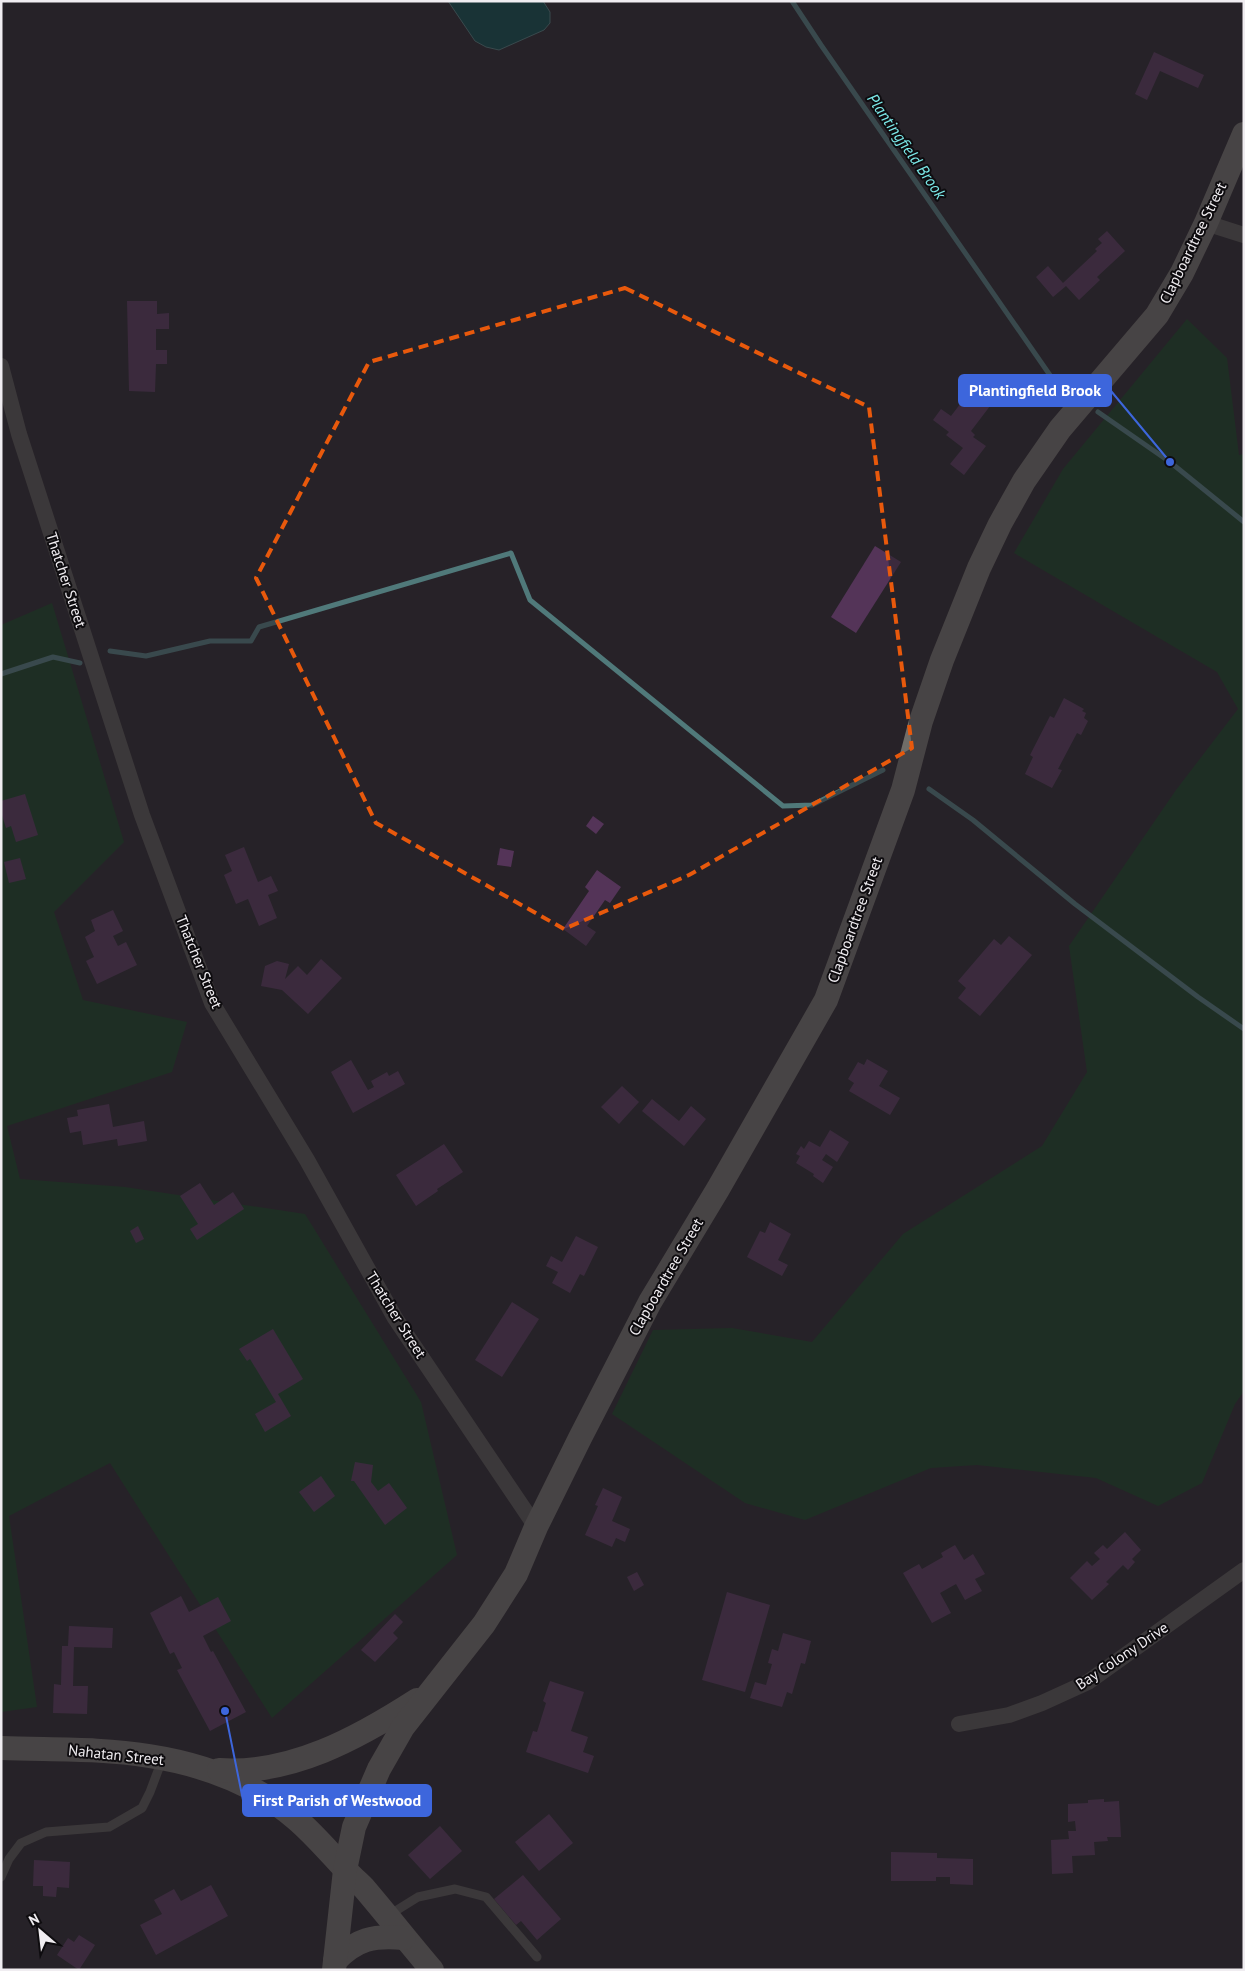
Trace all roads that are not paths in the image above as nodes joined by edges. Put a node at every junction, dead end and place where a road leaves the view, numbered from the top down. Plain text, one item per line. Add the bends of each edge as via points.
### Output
1 (1244, 134) edge
2 (1206, 223) junction
3 (1244, 236) edge
4 (1, 366) edge
5 (536, 1527) junction
6 (1244, 1570) edge
7 (430, 1692) junction
8 (959, 1724) dead end
9 (1, 1748) edge
10 (162, 1759) junction
11 (205, 1769) junction
12 (345, 1870) junction
13 (1, 1877) edge
14 (387, 1917) junction
15 (404, 1938) junction
16 (538, 1956) dead end
17 (334, 1966) edge
18 (432, 1970) edge

1 - 2 main road, Clapboardtree Street
2 - 3 street
2 - 5 main road, Clapboardtree Street via 1156,315 1060,429 1024,481 1000,524 942,660 921,721 903,790 826,1000 650,1302
4 - 5 street, Thatcher Street via 19,434 142,814 212,1003 307,1160 395,1318
5 - 7 main road, Clapboardtree Street via 516,1574 484,1624
6 - 8 street, Bay Colony Drive via 1088,1682 1009,1715
7 - 11 main road, Clapboardtree Street via 340,1746 263,1769 241,1772
7 - 12 main road, Clapboardtree Street via 403,1727 369,1790 354,1827
9 - 10 main road, Nahatan Street via 102,1752
10 - 11 main road, Nahatan Street
10 - 13 lane via 142,1808 109,1827 46,1832 21,1843
11 - 12 main road, Nahatan Street via 255,1791 293,1816
12 - 14 main road, Nahatan Street
12 - 17 main road, Clapboardtree Street
14 - 15 main road, Nahatan Street
14 - 16 lane via 418,1897 455,1889 486,1897
15 - 17 main road via 363,1940 346,1949
15 - 18 main road, Nahatan Street

